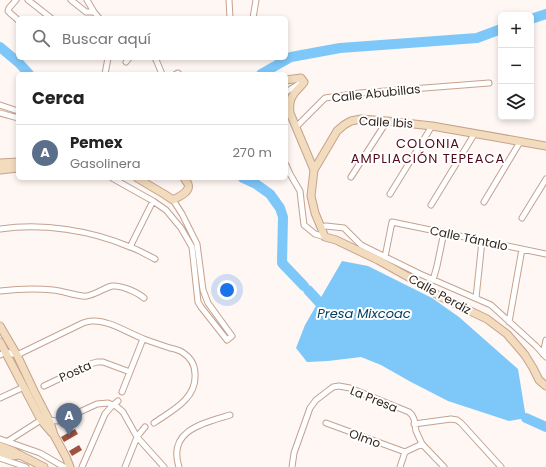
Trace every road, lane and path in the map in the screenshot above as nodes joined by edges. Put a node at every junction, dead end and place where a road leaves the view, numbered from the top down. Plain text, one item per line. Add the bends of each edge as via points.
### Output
1 (16, 0) edge
2 (28, 0) edge
3 (71, 0) edge
4 (87, 0) edge
5 (229, 0) edge
6 (256, 0) edge
7 (94, 12) junction
8 (48, 16) edge
9 (97, 16) edge
10 (230, 16) edge
11 (253, 16) edge
12 (16, 18) edge
13 (108, 60) edge
14 (156, 60) edge
15 (105, 72) edge
16 (161, 72) edge
17 (288, 80) edge
18 (303, 81) junction
19 (489, 83) dead end
20 (288, 91) edge
21 (0, 105) edge
22 (16, 110) edge
23 (0, 113) edge
24 (16, 117) edge
25 (387, 121) junction
26 (432, 126) junction
27 (296, 127) junction
28 (475, 133) junction
29 (520, 142) junction
30 (546, 146) edge
31 (16, 162) edge
32 (0, 163) edge
33 (16, 168) edge
34 (288, 169) edge
35 (0, 170) edge
36 (314, 170) junction
37 (351, 177) dead end
38 (546, 179) edge
39 (116, 180) edge
40 (141, 180) edge
41 (185, 180) edge
42 (390, 194) dead end
43 (173, 200) junction
44 (153, 201) junction
45 (484, 202) dead end
46 (430, 205) dead end
47 (522, 218) dead end
48 (0, 229) edge
49 (323, 232) junction
50 (444, 232) junction
51 (482, 241) junction
52 (130, 247) junction
53 (522, 249) junction
54 (546, 254) edge
55 (385, 257) junction
56 (155, 259) dead end
57 (434, 280) junction
58 (0, 291) edge
59 (144, 298) dead end
60 (476, 298) junction
61 (509, 322) junction
62 (0, 326) edge
63 (143, 339) junction
64 (546, 340) edge
65 (0, 342) edge
66 (3, 354) edge
67 (17, 355) junction
68 (545, 355) edge
69 (130, 372) junction
70 (542, 379) edge
71 (44, 386) dead end
72 (546, 386) edge
73 (24, 387) junction
74 (122, 392) dead end
75 (0, 398) edge
76 (116, 402) junction
77 (230, 415) dead end
78 (41, 420) junction
79 (50, 422) junction
80 (154, 423) dead end
81 (326, 423) dead end
82 (414, 424) junction
83 (145, 427) dead end
84 (54, 435) junction
85 (137, 437) junction
86 (0, 439) edge
87 (8, 441) junction
88 (422, 444) junction
89 (0, 446) edge
90 (0, 452) edge
91 (405, 452) junction
92 (20, 455) junction
93 (0, 458) edge
94 (26, 467) edge
95 (44, 467) edge
96 (64, 467) edge
97 (70, 467) edge
98 (82, 467) edge
99 (125, 467) edge
100 (164, 467) edge
101 (179, 467) edge
102 (292, 467) edge
103 (400, 467) edge
104 (444, 467) edge
105 (501, 467) edge

1 - 12 street via 8,11
2 - 8 street
3 - 7 street via 86,12
4 - 7 street
5 - 10 street
6 - 11 street
7 - 9 street
13 - 15 street
14 - 16 street
17 - 18 street via 301,78
18 - 20 street
18 - 27 street via 303,85 292,95 289,104
19 - 27 street, Calle Abubillas via 325,98
21 - 22 street
23 - 24 street
25 - 26 street, Calle Ibis
25 - 36 street, Calle Ibis via 361,119 344,125 337,131
25 - 37 street
26 - 28 street, Calle Ibis
26 - 42 street
27 - 36 street
28 - 29 street, Calle Ibis
28 - 46 street
29 - 30 street, Calle Ibis
29 - 45 street
31 - 32 street
33 - 35 street
34 - 49 street via 300,191 304,225 315,234
36 - 49 street, Calle Ibis via 311,196
38 - 47 street
39 - 44 street
40 - 43 street
41 - 43 street via 188,189
43 - 44 street via 197,244 203,290 208,303 232,336 227,340 198,302 192,247 166,210
44 - 52 street
48 - 52 street via 37,227 85,232
49 - 55 street, Calle Perdiz via 326,226 344,228 361,245
49 - 70 street, Calle Perdiz via 378,260 441,297 487,319 507,334
50 - 51 street, Calle Tántalo
50 - 55 street, Calle Tántalo via 392,222
50 - 57 street
51 - 53 street, Calle Tántalo
51 - 60 street
52 - 56 street
53 - 54 street, Calle Tántalo
53 - 61 street
55 - 57 street, Calle Perdiz
57 - 60 street, Calle Perdiz
58 - 59 street via 53,290 84,297 112,286 138,293
60 - 61 street, Calle Perdiz via 491,305
61 - 68 street, Calle Perdiz
62 - 67 street
63 - 67 street via 115,326 91,321
63 - 69 street
63 - 80 street via 181,351 195,366 194,389 188,398
64 - 68 street
65 - 66 street
66 - 67 street
66 - 73 street
67 - 79 street
69 - 71 street, Posta via 97,362
69 - 74 street
70 - 72 street, Calle Perdiz
73 - 75 street
73 - 78 street
76 - 79 street via 100,403 60,421
76 - 85 street
76 - 98 street via 105,414
77 - 101 street via 199,425 183,436 177,454
78 - 79 street
78 - 84 street
78 - 87 street
79 - 84 street
81 - 91 street, Olmo
82 - 88 street
82 - 102 street, La Presa via 412,415 408,412 350,388 333,387 310,408
82 - 105 street via 456,420
83 - 85 street
84 - 97 street
85 - 99 street
85 - 100 street
86 - 87 street
87 - 96 street via 40,453
88 - 91 street
88 - 104 street
89 - 92 street
90 - 92 street via 11,456
91 - 103 street
92 - 95 street
93 - 94 street

